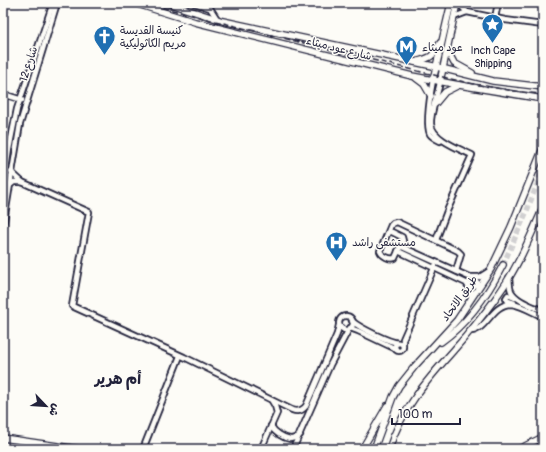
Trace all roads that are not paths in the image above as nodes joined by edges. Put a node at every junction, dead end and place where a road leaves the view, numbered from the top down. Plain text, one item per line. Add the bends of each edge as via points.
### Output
1 (53, 3) edge
2 (57, 3) edge
3 (134, 3) edge
4 (167, 3) edge
5 (194, 3) edge
6 (451, 3) edge
7 (458, 3) edge
8 (498, 3) edge
9 (467, 12) junction
10 (454, 17) junction
11 (495, 18) junction
12 (217, 19) junction
13 (543, 25) edge
14 (445, 34) junction
15 (447, 50) junction
16 (415, 62) junction
17 (440, 68) junction
18 (412, 76) junction
19 (433, 80) junction
20 (492, 81) junction
21 (440, 82) junction
22 (459, 85) junction
23 (543, 87) edge
24 (3, 94) edge
25 (431, 96) junction
26 (20, 100) junction
27 (541, 100) edge
28 (26, 101) junction
29 (435, 104) junction
30 (449, 144) junction
31 (543, 148) edge
32 (12, 172) junction
33 (22, 182) junction
34 (9, 186) junction
35 (3, 190) edge
36 (5, 205) edge
37 (543, 208) edge
38 (3, 227) edge
39 (389, 232) junction
40 (436, 240) junction
41 (400, 246) junction
42 (398, 251) junction
43 (437, 263) junction
44 (503, 265) tunnel mouth
45 (434, 268) junction
46 (491, 269) junction
47 (456, 272) junction
48 (472, 278) junction
49 (510, 278) junction
50 (463, 281) junction
51 (471, 299) junction
52 (522, 300) junction
53 (518, 306) junction
54 (543, 311) edge
55 (543, 317) edge
56 (352, 322) junction
57 (339, 325) junction
58 (349, 328) junction
59 (471, 331) junction
60 (400, 344) junction
61 (432, 348) junction
62 (180, 356) junction
63 (393, 397) junction
64 (272, 400) junction
65 (290, 409) junction
66 (277, 413) junction
67 (271, 426) junction
68 (300, 435) junction
69 (3, 437) edge
70 (543, 437) edge
71 (390, 447) edge
72 (144, 448) edge
73 (78, 449) edge
74 (261, 449) edge
75 (293, 449) edge
76 (362, 449) edge
77 (374, 449) edge
78 (519, 449) edge

1 - 26 street, شارع 12
2 - 28 street, شارع 12
3 - 18 main road, شارع عود ميثاء via 195,22
4 - 12 main road, شارع عود ميثاء
5 - 12 street via 210,8
6 - 14 main road
7 - 9 street
7 - 10 main road
8 - 11 street
9 - 10 street
9 - 11 street
10 - 15 main road
11 - 13 street
12 - 16 main road, شارع عود ميثاء
14 - 16 main road via 435,53 428,59
14 - 17 main road
15 - 17 main road
15 - 20 main road via 457,66
16 - 17 main road, شارع عود ميثاء
17 - 19 main road
17 - 20 main road, شارع عود ميثاء
17 - 21 main road
18 - 19 main road, شارع عود ميثاء
18 - 25 main road via 424,84
19 - 21 main road, شارع عود ميثاء
19 - 25 street
20 - 23 main road, شارع عود ميثاء
21 - 22 main road, شارع عود ميثاء
21 - 29 street
22 - 27 main road, شارع عود ميثاء
22 - 29 main road via 445,92
24 - 26 street
25 - 30 street via 428,125 430,133 438,140
26 - 28 street
26 - 35 street, شارع 12
28 - 32 street, شارع 12
29 - 30 street via 432,127 437,136
30 - 40 street via 472,155
31 - 46 main road, طريق الاتحاد
32 - 33 street
32 - 34 street, شارع 12
33 - 34 street via 14,182
33 - 62 street via 89,212 72,306
34 - 36 street, شارع 12
36 - 38 street, شارع 12
37 - 49 main road
39 - 40 street via 392,224 397,222
39 - 41 street via 402,237
39 - 42 street via 380,253 392,259
40 - 47 street via 460,253
41 - 42 street
41 - 43 street
42 - 45 street
43 - 45 street
43 - 47 street
44 - 61 main road via 486,295 464,322
45 - 50 street
45 - 60 street
46 - 48 street via 482,276
46 - 51 main road, طريق الاتحاد
47 - 48 street
48 - 50 street via 476,282 474,286
49 - 52 street via 512,292
49 - 59 main road
50 - 51 street via 470,288
51 - 61 main road, طريق الاتحاد via 457,320
52 - 53 street via 509,295 507,297 507,300
52 - 54 street
53 - 55 street
53 - 59 street via 503,306 478,329
56 - 57 street via 348,316 343,316 339,320
56 - 58 street
56 - 60 street
57 - 58 street via 344,329
57 - 65 street via 336,338 306,406 298,412
58 - 60 street via 396,349
58 - 68 street
59 - 71 main road via 421,388 400,422
61 - 63 main road, طريق الاتحاد via 414,366
62 - 64 street
62 - 72 street
63 - 76 main road
63 - 77 main road, طريق الاتحاد
64 - 65 street
64 - 66 street
65 - 66 street
66 - 67 street
67 - 68 street via 288,438
67 - 74 street
68 - 75 street
69 - 73 main road
70 - 78 main road

